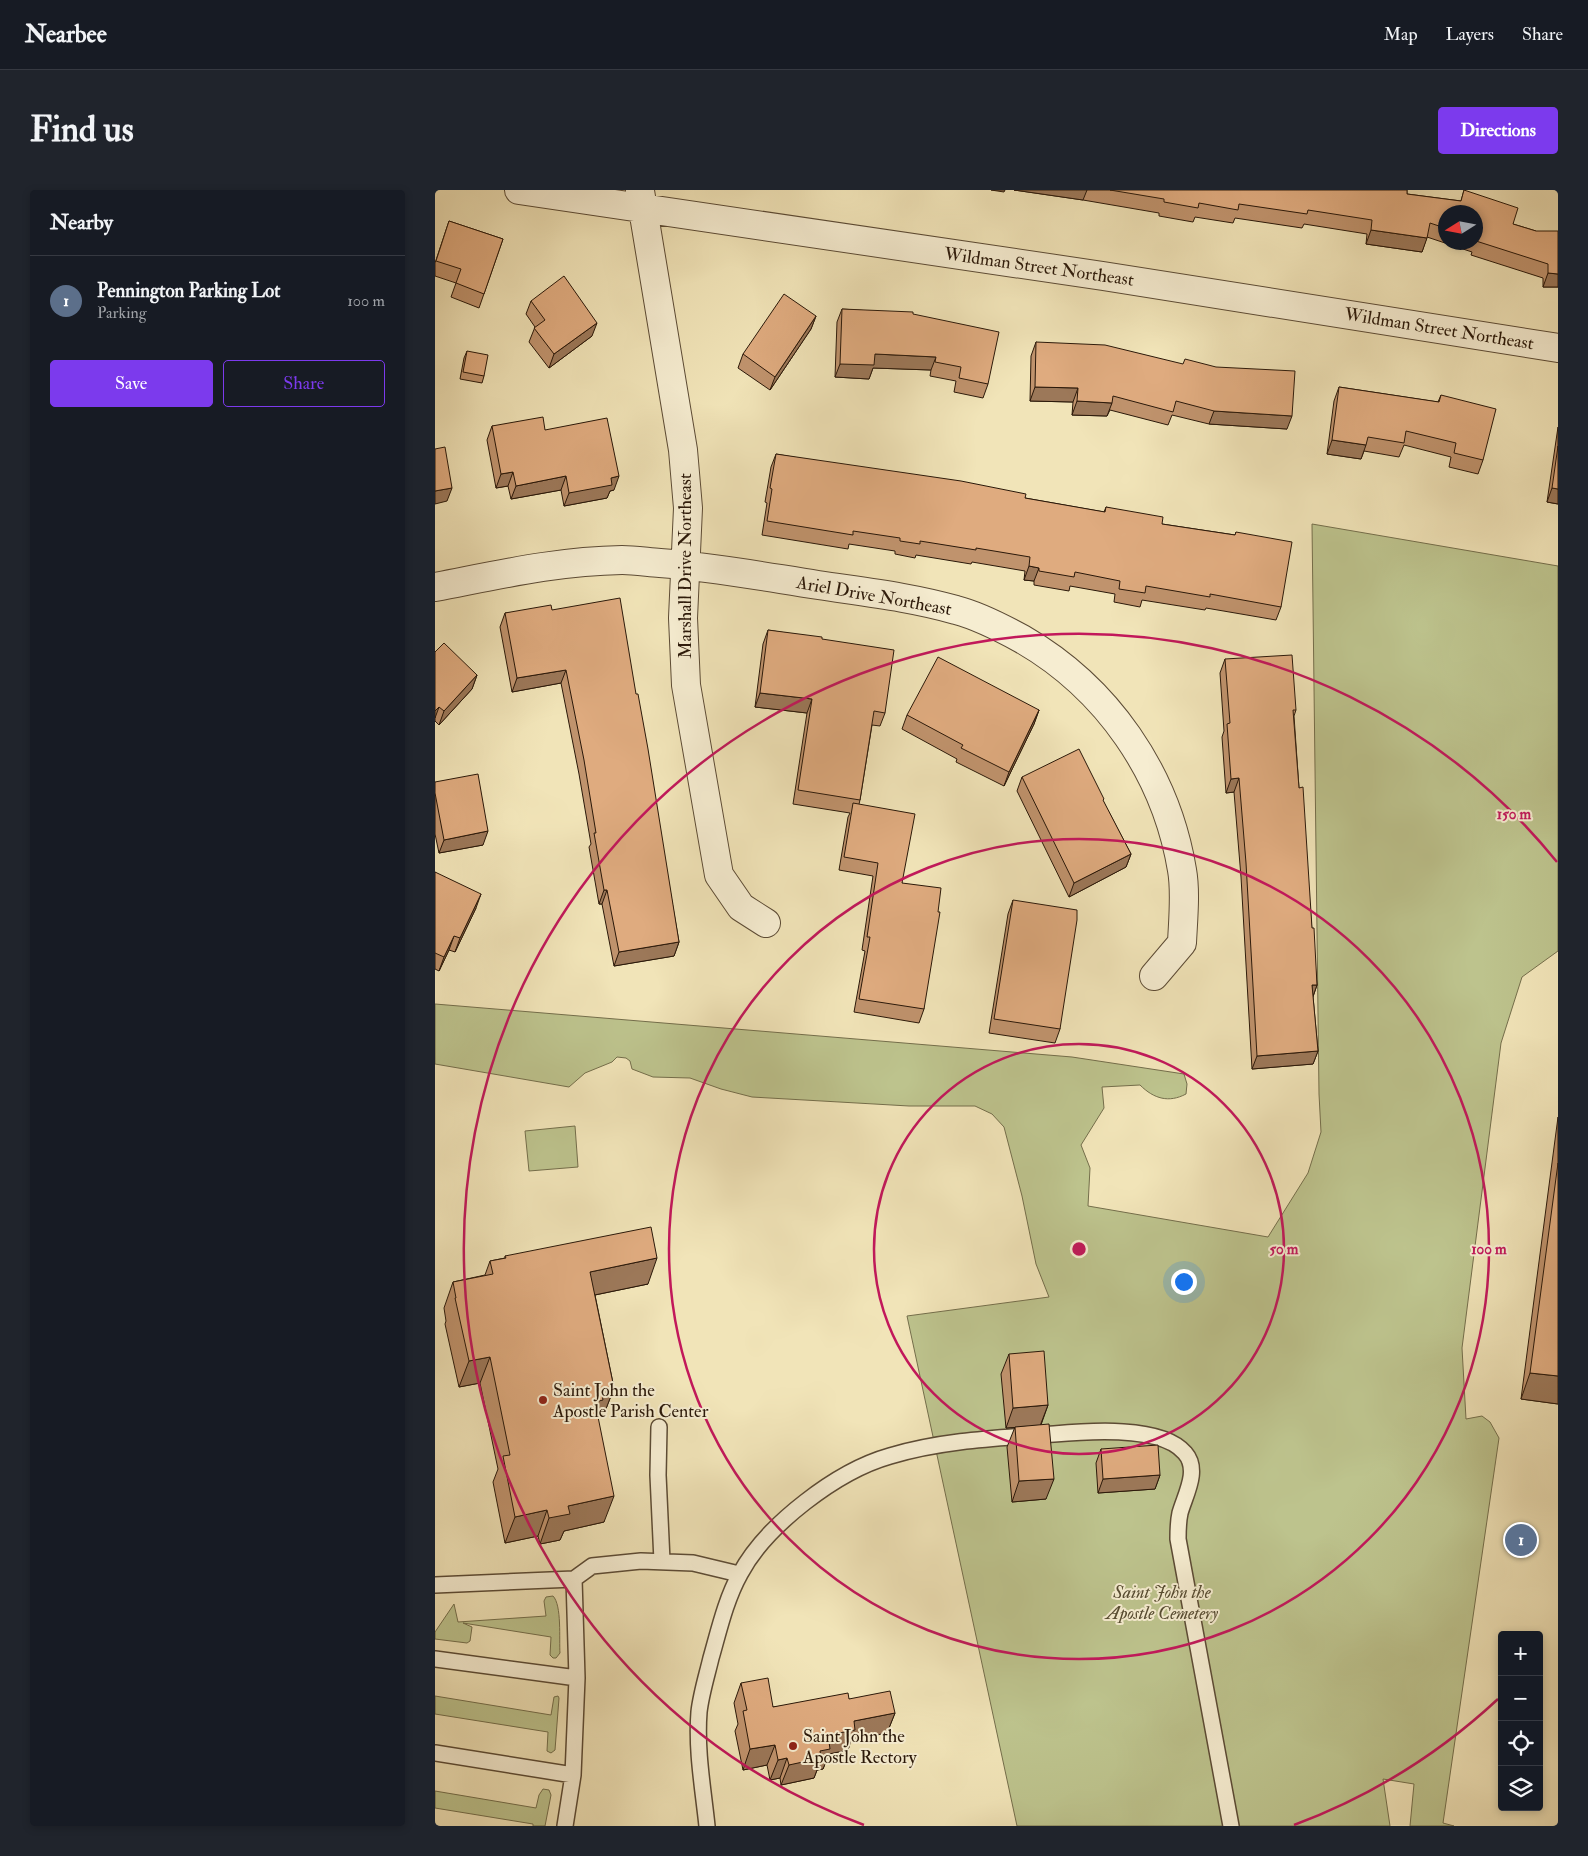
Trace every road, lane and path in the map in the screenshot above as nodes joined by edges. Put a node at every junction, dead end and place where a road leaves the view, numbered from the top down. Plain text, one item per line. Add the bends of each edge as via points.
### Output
1 (519, 190) edge
2 (642, 199) edge
3 (1558, 348) edge
4 (686, 565) junction
5 (435, 586) edge
6 (765, 923) dead end
7 (1154, 976) dead end
8 (659, 1427) dead end
9 (661, 1561) junction
10 (739, 1574) junction
11 (574, 1579) junction
12 (435, 1585) edge
13 (435, 1659) edge
14 (577, 1678) junction
15 (435, 1753) edge
16 (573, 1775) junction
17 (565, 1826) edge
18 (707, 1826) edge
19 (1231, 1826) edge

1 - 2 street, Wildman Street Northeast
2 - 3 street, Wildman Street Northeast
2 - 4 street, Marshall Drive Northeast via 683,450 688,508
4 - 5 street, Ariel Drive Northeast via 624,560 564,563
4 - 6 street, Marshall Drive Northeast via 683,618 685,685 719,875 741,908
4 - 7 street, Ariel Drive Northeast via 912,599 958,610 1002,628 1043,652 1077,678 1109,710 1136,748 1158,788 1174,831 1183,873 1182,943
8 - 9 lane
9 - 10 lane via 693,1563
9 - 11 lane via 593,1566
10 - 18 lane via 717,1637 699,1711
10 - 19 lane via 754,1551 797,1509 823,1489 889,1456 937,1445 1091,1431 1148,1435 1179,1447 1187,1455 1191,1477 1181,1511 1178,1539
11 - 12 lane
11 - 14 lane
13 - 14 lane
14 - 16 lane
15 - 16 lane
16 - 17 lane

